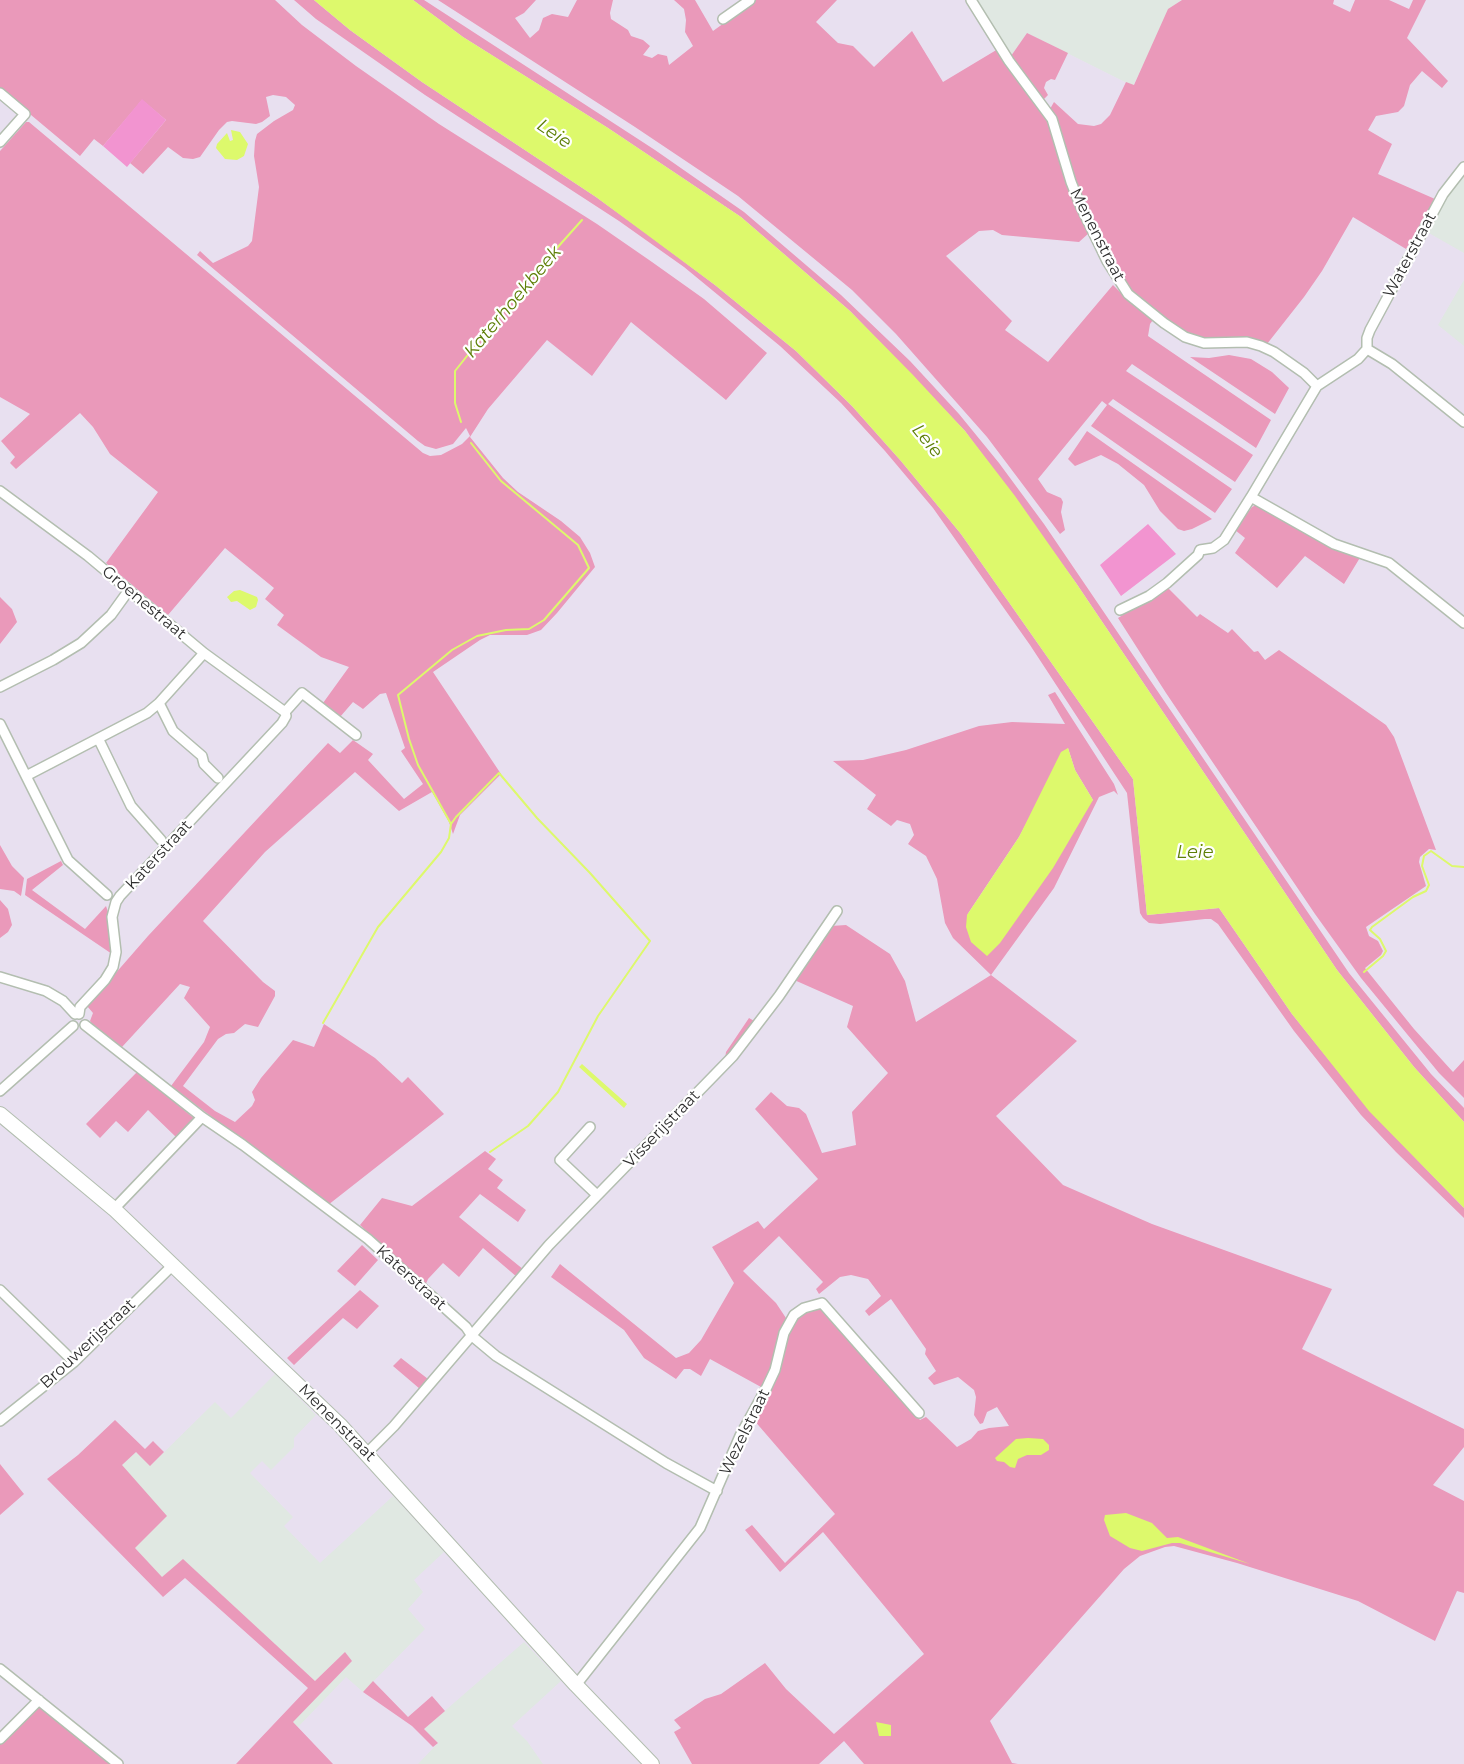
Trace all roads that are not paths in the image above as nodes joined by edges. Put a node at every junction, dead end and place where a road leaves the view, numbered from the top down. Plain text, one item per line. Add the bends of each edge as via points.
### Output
1 (750, 0) edge
2 (971, 0) edge
3 (723, 19) dead end
4 (0, 93) edge
5 (0, 142) edge
6 (1464, 167) edge
7 (1367, 349) junction
8 (1317, 386) junction
9 (1464, 423) edge
10 (0, 491) edge
11 (1251, 497) junction
12 (129, 590) junction
13 (1120, 610) dead end
14 (1464, 623) edge
15 (204, 652) junction
16 (0, 687) edge
17 (159, 703) junction
18 (286, 714) junction
19 (0, 724) edge
20 (356, 735) dead end
21 (99, 740) junction
22 (26, 776) junction
23 (218, 778) dead end
24 (161, 840) dead end
25 (107, 895) dead end
26 (837, 911) dead end
27 (0, 977) edge
28 (77, 1014) junction
29 (86, 1025) junction
30 (73, 1026) junction
31 (0, 1091) edge
32 (0, 1114) edge
33 (202, 1117) junction
34 (590, 1127) dead end
35 (597, 1195) junction
36 (114, 1209) junction
37 (174, 1264) junction
38 (0, 1290) edge
39 (472, 1336) junction
40 (74, 1362) junction
41 (919, 1413) dead end
42 (0, 1421) edge
43 (367, 1453) junction
44 (717, 1491) junction
45 (0, 1669) edge
46 (576, 1686) junction
47 (39, 1700) junction
48 (0, 1739) edge
49 (650, 1762) edge
50 (118, 1764) edge

1 - 3 street
2 - 8 street, Menenstraat via 1009,61 1052,118 1074,190 1107,261 1128,294 1185,337 1204,343 1247,342 1261,346 1304,373
4 - 5 street via 24,114
6 - 7 street, Waterstraat via 1443,194 1375,320
7 - 8 street
7 - 9 street via 1392,364
8 - 11 street
10 - 12 street, Groenestraat
11 - 13 street via 1224,540 1213,548 1200,550 1167,583
11 - 14 street via 1334,544 1389,563
12 - 15 street, Groenestraat
12 - 16 street via 111,615 81,643
15 - 17 street
15 - 18 street, Groenestraat
17 - 21 street
17 - 23 street via 173,731 202,756 204,764
18 - 20 street, Katerstraat via 302,693
18 - 28 street, Katerstraat via 282,723 116,902 112,923 116,952 113,967
19 - 22 street
21 - 22 street
21 - 24 street via 131,806
22 - 25 street via 68,860
26 - 35 street, Visserijstraat via 733,1056
27 - 28 street via 46,991
28 - 29 street via 86,1019
28 - 30 street via 71,1021
29 - 30 street via 79,1029
29 - 33 street, Katerstraat
30 - 31 street
32 - 36 main road, Menenstraat
33 - 36 street
33 - 39 street, Katerstraat via 368,1239
34 - 35 street via 560,1160
35 - 39 street, Visserijstraat
36 - 37 main road, Menenstraat
37 - 40 street, Brouwerijstraat
37 - 43 main road, Menenstraat
38 - 40 street
39 - 43 street, Visserijstraat
39 - 44 street via 496,1356
40 - 42 street, Brouwerijstraat
41 - 44 street, Wezelstraat via 822,1303 814,1304 794,1315 790,1322 771,1378
43 - 46 main road, Menenstraat
44 - 46 street, Wezelstraat via 700,1528
45 - 47 street
46 - 49 main road, Menenstraat
47 - 48 street
47 - 50 street

